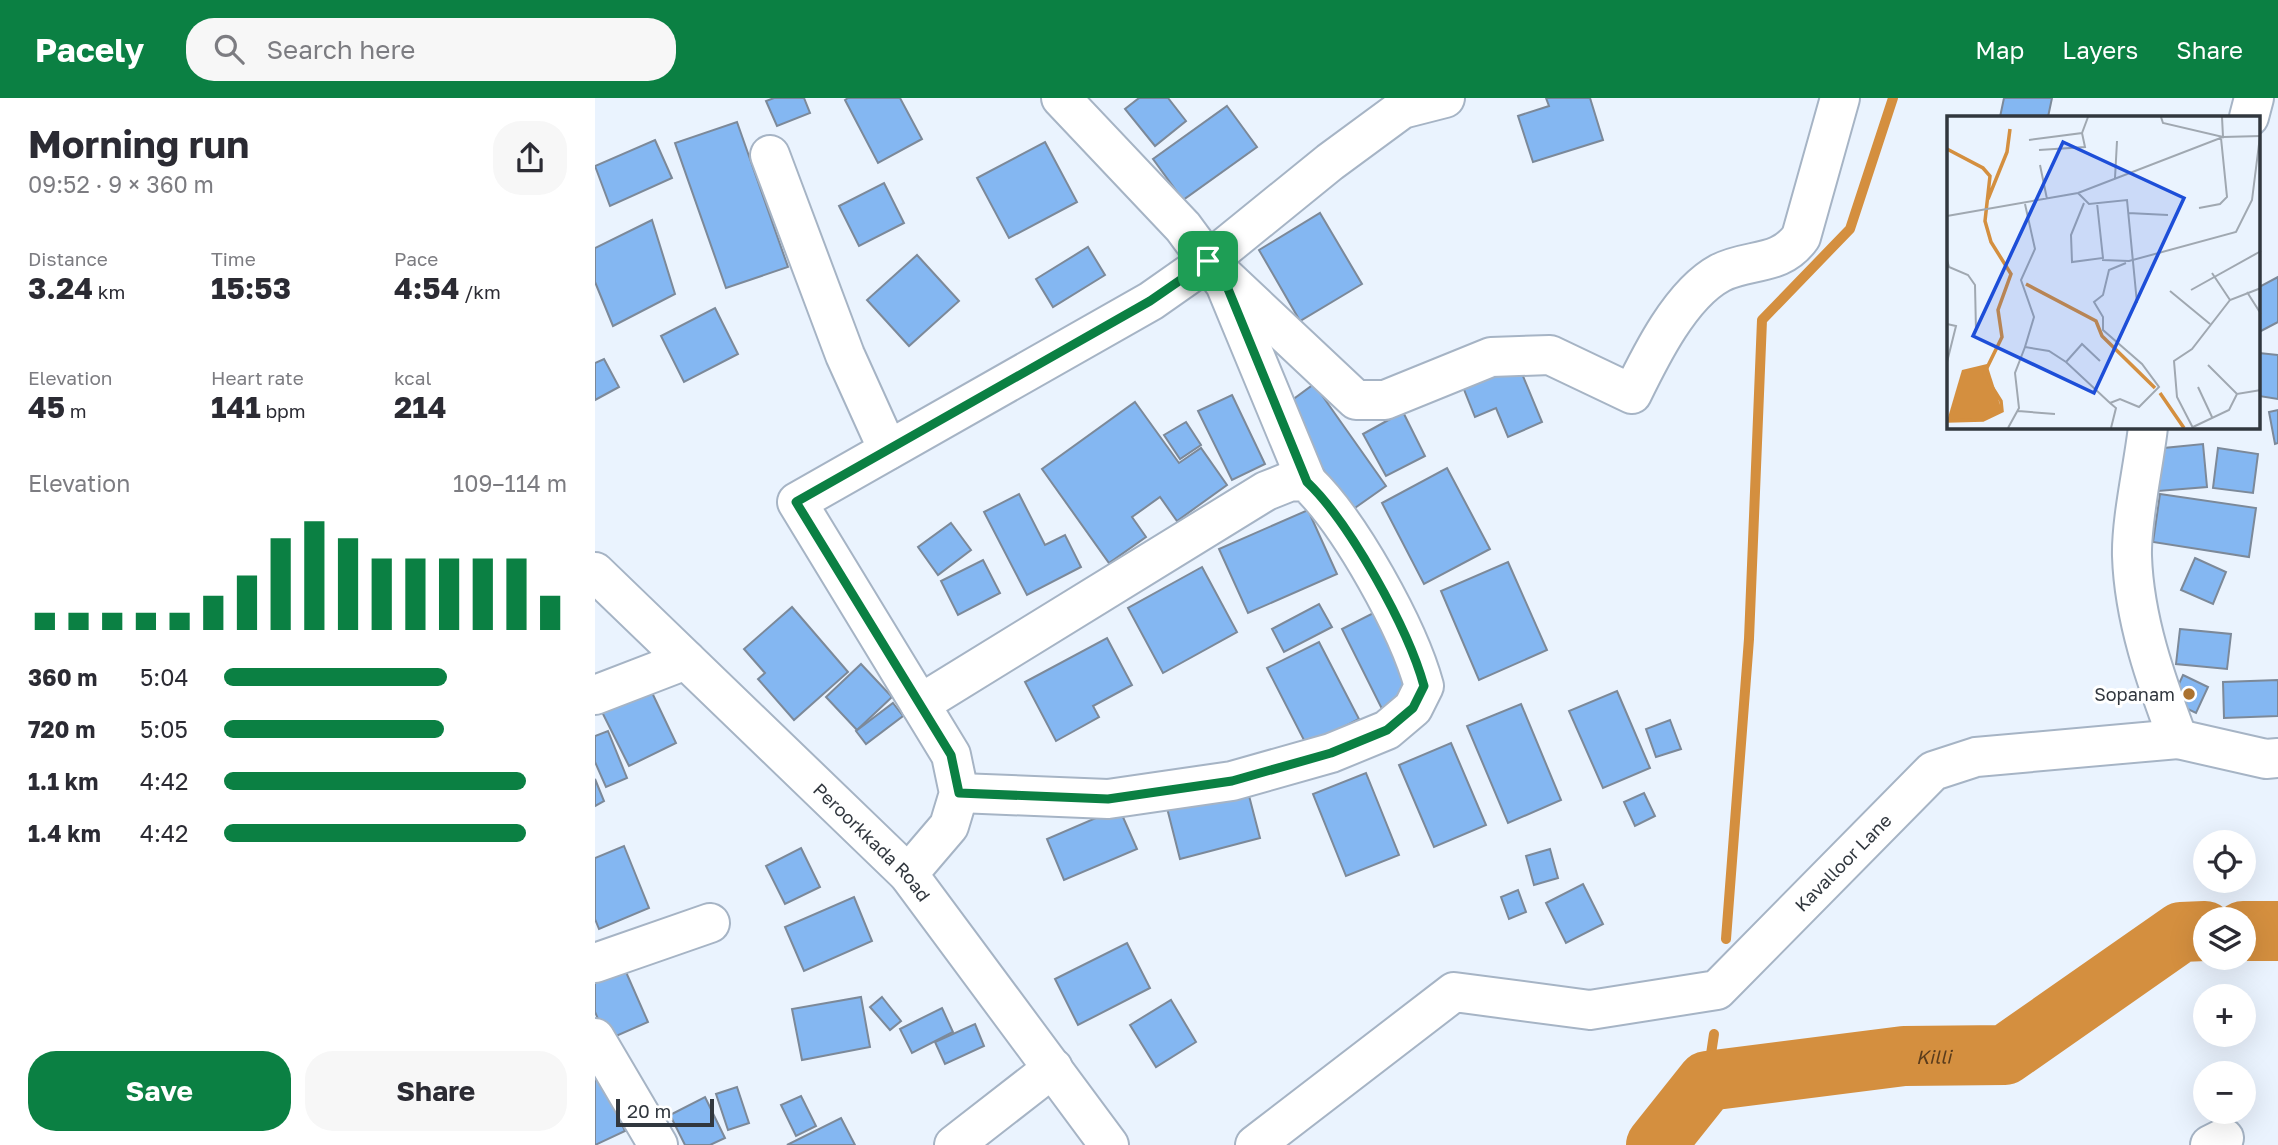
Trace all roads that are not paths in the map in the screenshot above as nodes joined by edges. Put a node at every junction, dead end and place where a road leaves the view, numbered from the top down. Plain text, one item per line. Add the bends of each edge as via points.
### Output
1 (1061, 98) edge
2 (1445, 98) edge
3 (1840, 98) edge
4 (2254, 98) edge
5 (2249, 116) edge
6 (770, 155) dead end
7 (1208, 261) junction
8 (2148, 429) edge
9 (888, 450) junction
10 (1307, 482) junction
11 (595, 572) edge
12 (686, 660) junction
13 (595, 695) edge
14 (920, 704) junction
15 (2178, 739) junction
16 (2278, 758) edge
17 (959, 793) junction
18 (908, 874) junction
19 (710, 923) dead end
20 (595, 963) edge
21 (595, 1038) edge
22 (1053, 1068) junction
23 (659, 1145) edge
24 (954, 1145) edge
25 (1109, 1145) edge
26 (1255, 1145) edge

1 - 7 street via 1183,227
2 - 7 street via 1402,109
3 - 7 street via 1801,237 1780,257 1723,272 1707,281 1654,348 1632,394 1550,355 1491,357 1385,400 1356,400
4 - 5 street
6 - 9 street via 845,355
7 - 9 street via 1150,301
7 - 10 street via 1226,284
8 - 15 street via 2132,555 2144,638
9 - 14 street via 796,502
10 - 14 street via 1291,481 1266,491
10 - 17 street via 1349,534 1416,657 1424,686 1413,708 1387,730 1331,753 1232,781 1108,799
11 - 12 street, Peroorkkada Road
12 - 13 street
12 - 18 street, Peroorkkada Road
14 - 17 street via 951,755
15 - 16 street, Kavalloor Lane
15 - 26 street, Kavalloor Lane via 1976,757 1933,771 1717,990 1591,1010 1454,992
17 - 18 street via 949,826
18 - 22 street, Peroorkkada Road
19 - 20 street
21 - 23 street
22 - 24 street
22 - 25 street, Peroorkkada Road

